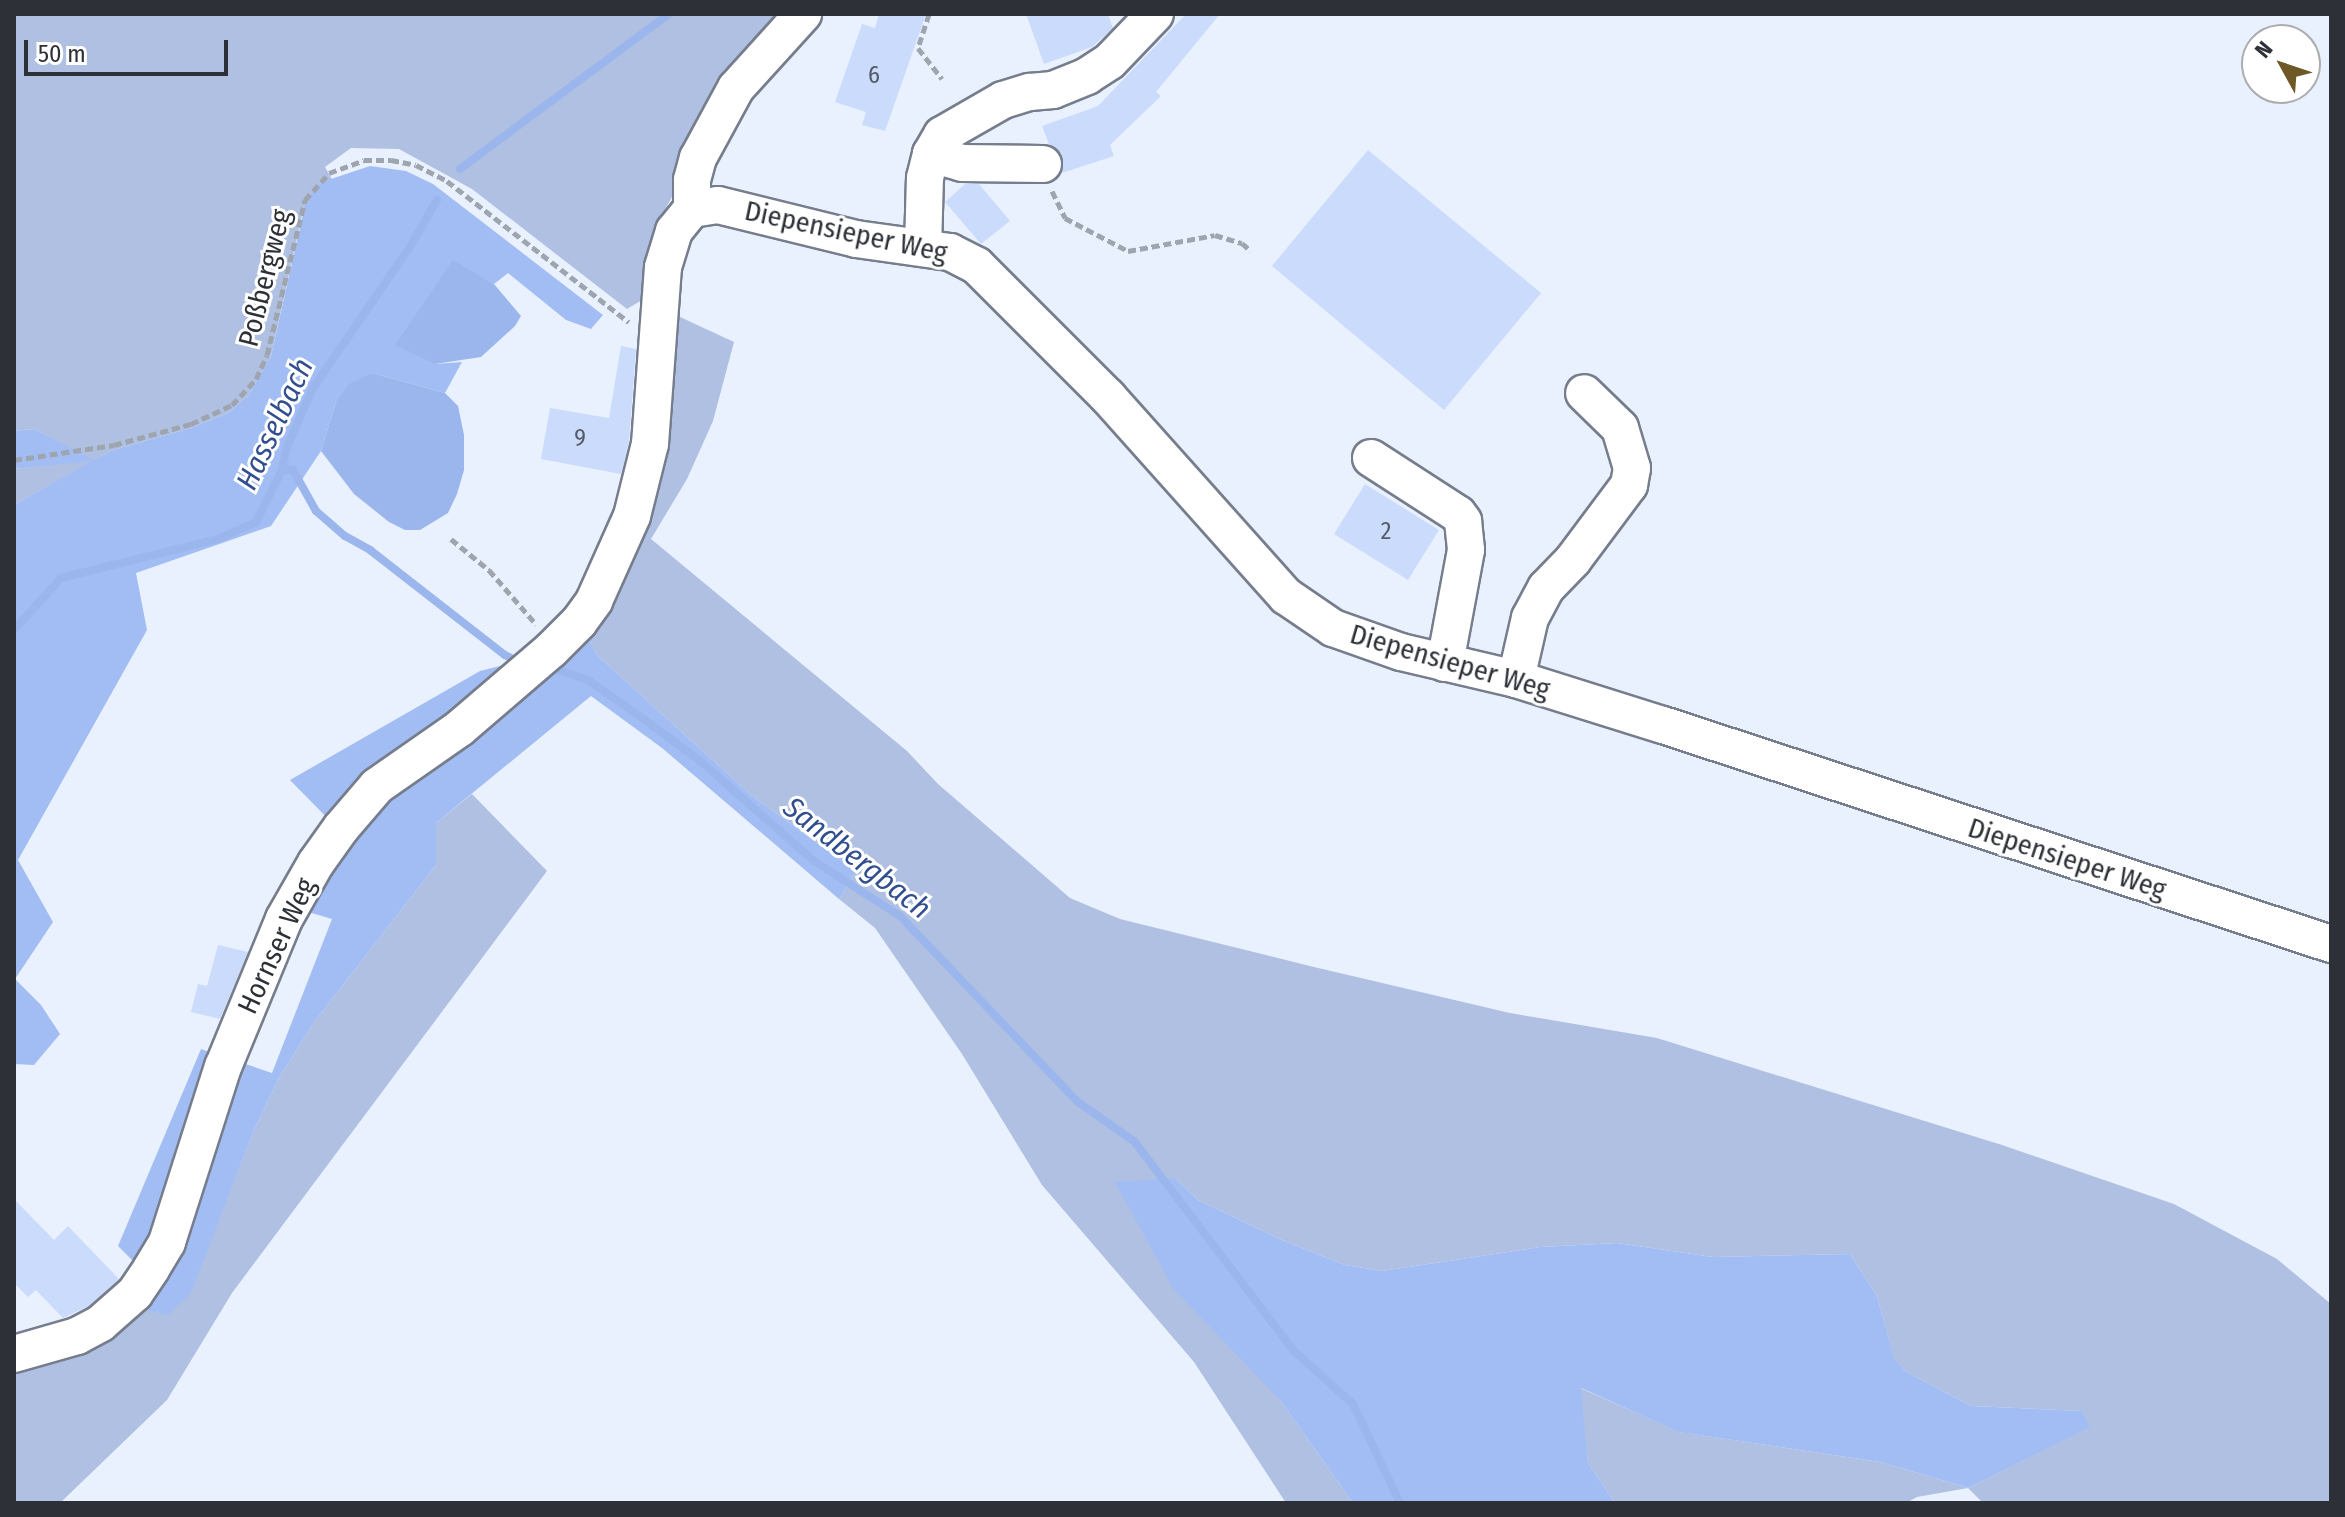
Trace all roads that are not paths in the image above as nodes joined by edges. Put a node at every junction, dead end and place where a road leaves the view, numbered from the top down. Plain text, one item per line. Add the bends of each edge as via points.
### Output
1 (803, 14) edge
2 (1155, 14) edge
3 (931, 154) junction
4 (1043, 164) road end
5 (692, 209) junction
6 (923, 248) junction
7 (1584, 393) dead end
8 (1371, 458) dead end
9 (1445, 663) junction
10 (1516, 679) junction
11 (2331, 944) edge
12 (17, 1343) edge

1 - 5 street via 757,62 721,113 698,158
2 - 3 street via 1110,61 1087,76 1053,90 1003,100 942,135
3 - 4 street via 962,163
3 - 6 street
5 - 6 street, Diepensieper Weg via 718,205 856,239
5 - 12 street, Hornser Weg via 665,252 650,444 632,516 594,601 521,676 460,728 377,786 316,863 284,919 223,1067 167,1242 135,1293 77,1336
6 - 9 street, Diepensieper Weg via 965,258 994,279 1273,582 1305,610 1364,641
7 - 10 street via 1620,428 1632,468 1629,485 1546,588 1530,618
8 - 9 street via 1463,521 1466,550
9 - 10 street, Diepensieper Weg
10 - 11 street, Diepensieper Weg

